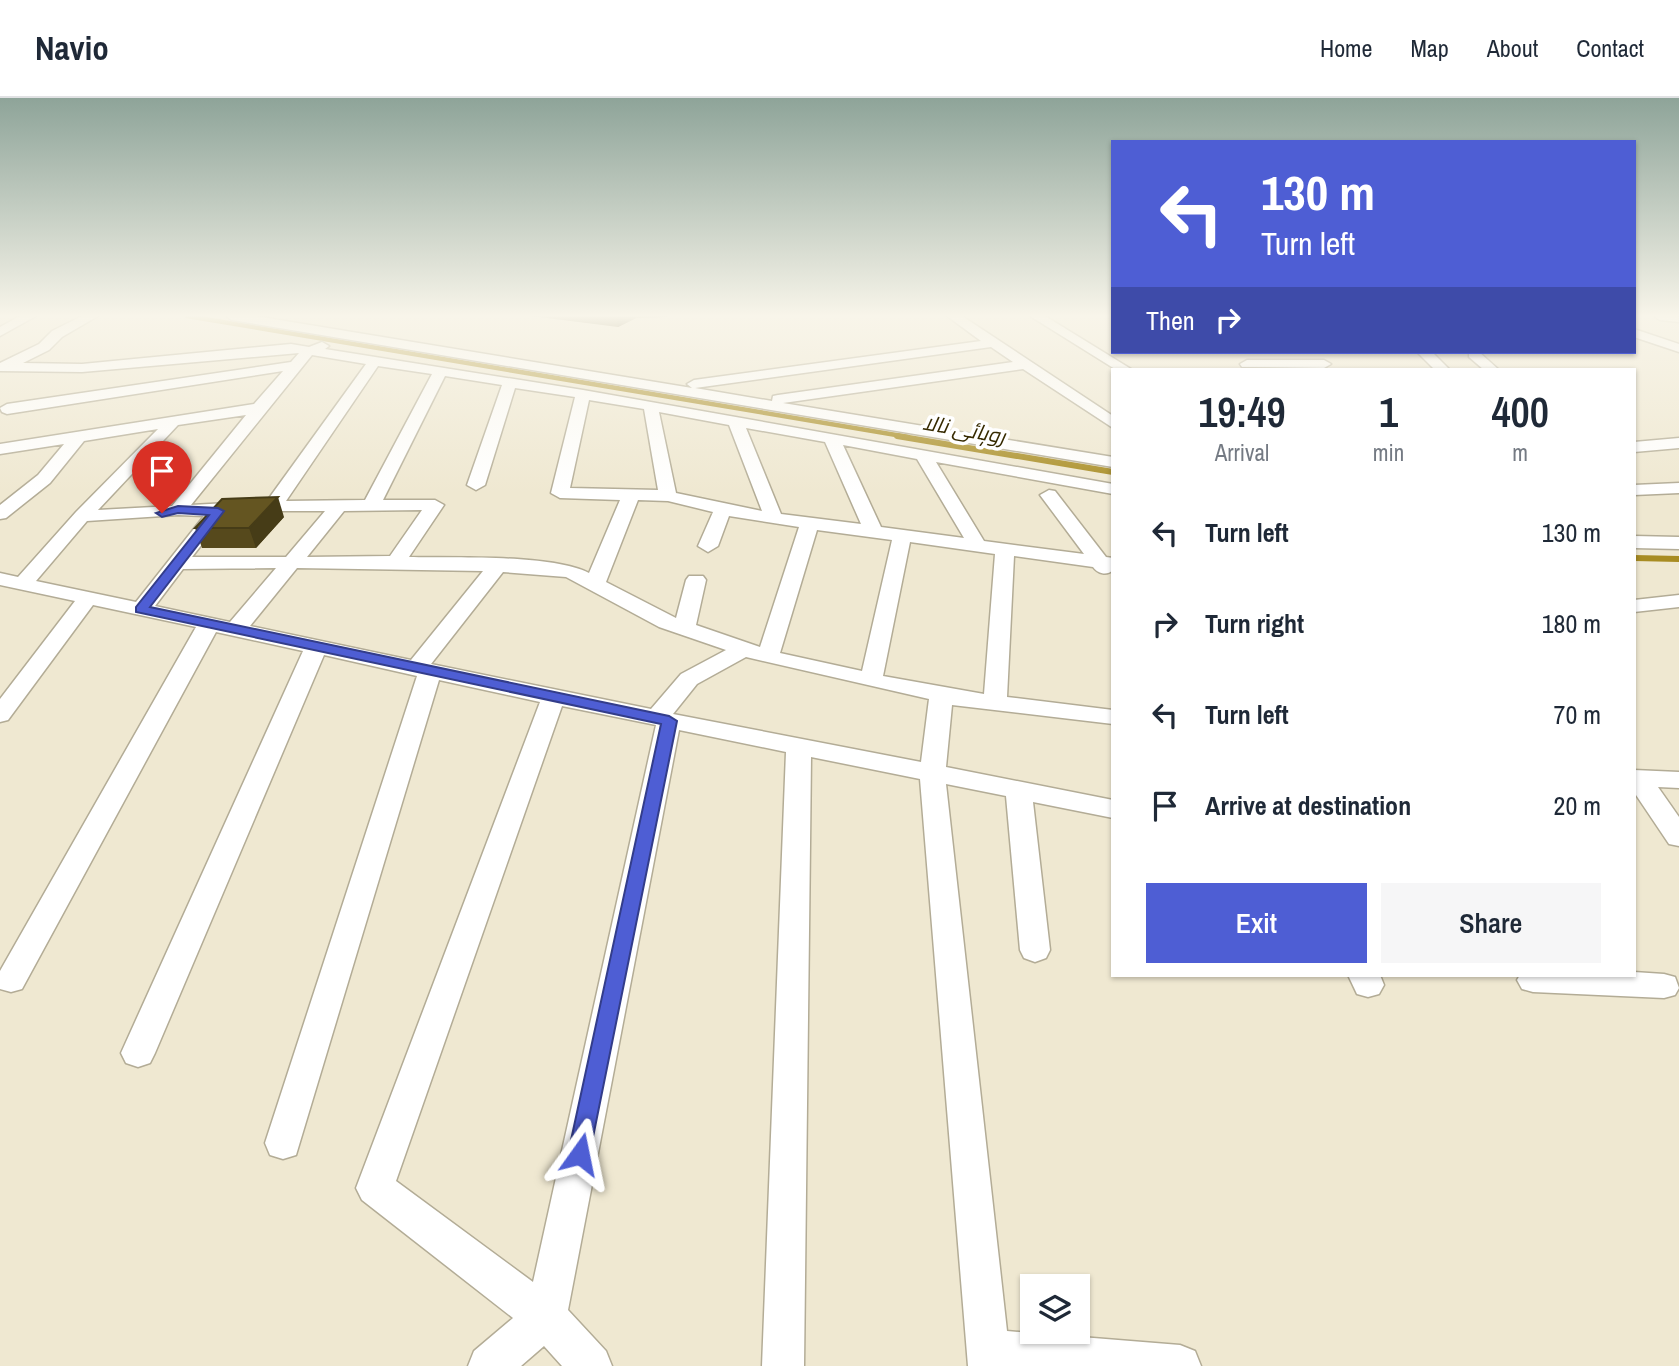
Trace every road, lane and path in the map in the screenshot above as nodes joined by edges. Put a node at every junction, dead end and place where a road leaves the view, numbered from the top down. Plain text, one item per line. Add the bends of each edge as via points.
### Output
1 (69, 375) edge
2 (230, 375) edge
3 (288, 375) edge
4 (365, 375) edge
5 (438, 375) edge
6 (457, 375) edge
7 (595, 375) edge
8 (755, 375) edge
9 (949, 375) edge
10 (1039, 375) edge
11 (509, 385) junction
12 (668, 387) junction
13 (583, 394) junction
14 (754, 402) junction
15 (40, 404) junction
16 (258, 408) junction
17 (651, 408) junction
18 (3, 411) edge
19 (173, 422) junction
20 (1111, 422) edge
21 (736, 423) junction
22 (79, 436) junction
23 (832, 440) junction
24 (1679, 443) edge
25 (1636, 447) edge
26 (1, 450) edge
27 (924, 456) junction
28 (1111, 463) edge
29 (476, 485) dead end
30 (1679, 488) edge
31 (1111, 489) edge
32 (1636, 490) edge
33 (631, 495) junction
34 (1049, 495) dead end
35 (668, 496) junction
36 (273, 506) junction
37 (338, 507) junction
38 (370, 507) junction
39 (178, 510) junction
40 (723, 510) junction
41 (218, 511) junction
42 (0, 514) edge
43 (82, 516) junction
44 (774, 519) junction
45 (809, 524) junction
46 (874, 532) junction
47 (902, 536) junction
48 (1636, 541) edge
49 (1679, 543) edge
50 (978, 546) junction
51 (708, 547) dead end
52 (1005, 550) junction
53 (396, 562) junction
54 (177, 563) junction
55 (293, 563) junction
56 (1107, 563) edge
57 (497, 566) junction
58 (696, 580) dead end
59 (11, 582) edge
60 (595, 583) junction
61 (88, 598) junction
62 (1679, 601) edge
63 (1636, 606) edge
64 (141, 610) junction
65 (209, 624) junction
66 (684, 628) junction
67 (235, 630) junction
68 (316, 647) junction
69 (743, 649) junction
70 (768, 657) junction
71 (423, 670) junction
72 (871, 680) junction
73 (941, 696) junction
74 (552, 697) junction
75 (995, 703) junction
76 (0, 715) edge
77 (1111, 717) edge
78 (663, 720) junction
79 (800, 747) junction
80 (932, 774) junction
81 (1636, 778) edge
82 (1679, 780) edge
83 (1019, 791) junction
84 (1111, 809) edge
85 (1679, 837) edge
86 (1035, 950) dead end
87 (11, 980) dead end
88 (1536, 985) edge
89 (1664, 986) dead end
90 (138, 1053) dead end
91 (283, 1143) dead end
92 (546, 1317) junction
93 (988, 1358) edge
94 (489, 1366) edge
95 (591, 1366) edge
96 (783, 1366) edge
97 (1180, 1366) edge

1 - 18 street
2 - 15 street
3 - 16 street
4 - 36 street
5 - 38 street
6 - 11 street
7 - 12 street
8 - 12 street
9 - 14 street
10 - 20 street
11 - 13 street
11 - 29 street
12 - 14 street
13 - 17 street
13 - 33 street via 560,493
14 - 28 street
15 - 18 street
15 - 26 street
16 - 19 street
16 - 39 street
17 - 21 street
17 - 35 street
19 - 22 street
19 - 43 street
21 - 23 street
21 - 44 street
22 - 26 street
22 - 42 street via 44,479
23 - 27 street
23 - 46 street
24 - 25 street
27 - 31 street
27 - 50 street
30 - 32 street
33 - 35 street
33 - 60 street
34 - 56 street
35 - 40 street
36 - 37 street
36 - 41 street
37 - 38 street
37 - 55 street
38 - 53 street via 435,505
39 - 41 street
39 - 43 street
40 - 44 street
40 - 51 street
41 - 54 street
43 - 59 street
44 - 45 street
45 - 46 street
45 - 70 street
46 - 47 street
47 - 50 street
47 - 72 street
48 - 49 street
50 - 52 street
52 - 56 street
52 - 75 street
53 - 55 street
53 - 57 street
54 - 55 street
54 - 64 street
55 - 67 street
57 - 60 street via 571,572
57 - 71 street
58 - 66 street
59 - 61 street
60 - 66 street
61 - 64 street
61 - 76 street
62 - 63 street
64 - 65 street
65 - 67 street
65 - 87 street
66 - 69 street
67 - 68 street
68 - 71 street
68 - 90 street
69 - 70 street
69 - 78 street via 690,679
70 - 72 street
71 - 74 street
71 - 91 street
72 - 73 street
73 - 75 street
73 - 80 street
74 - 78 street
74 - 92 street via 374,1188
75 - 77 street
78 - 79 street
78 - 92 street
79 - 80 street
79 - 96 street
80 - 83 street
80 - 93 street
81 - 82 street
81 - 85 street
83 - 84 street
83 - 86 street
88 - 89 street
92 - 94 street
92 - 95 street
93 - 97 street

